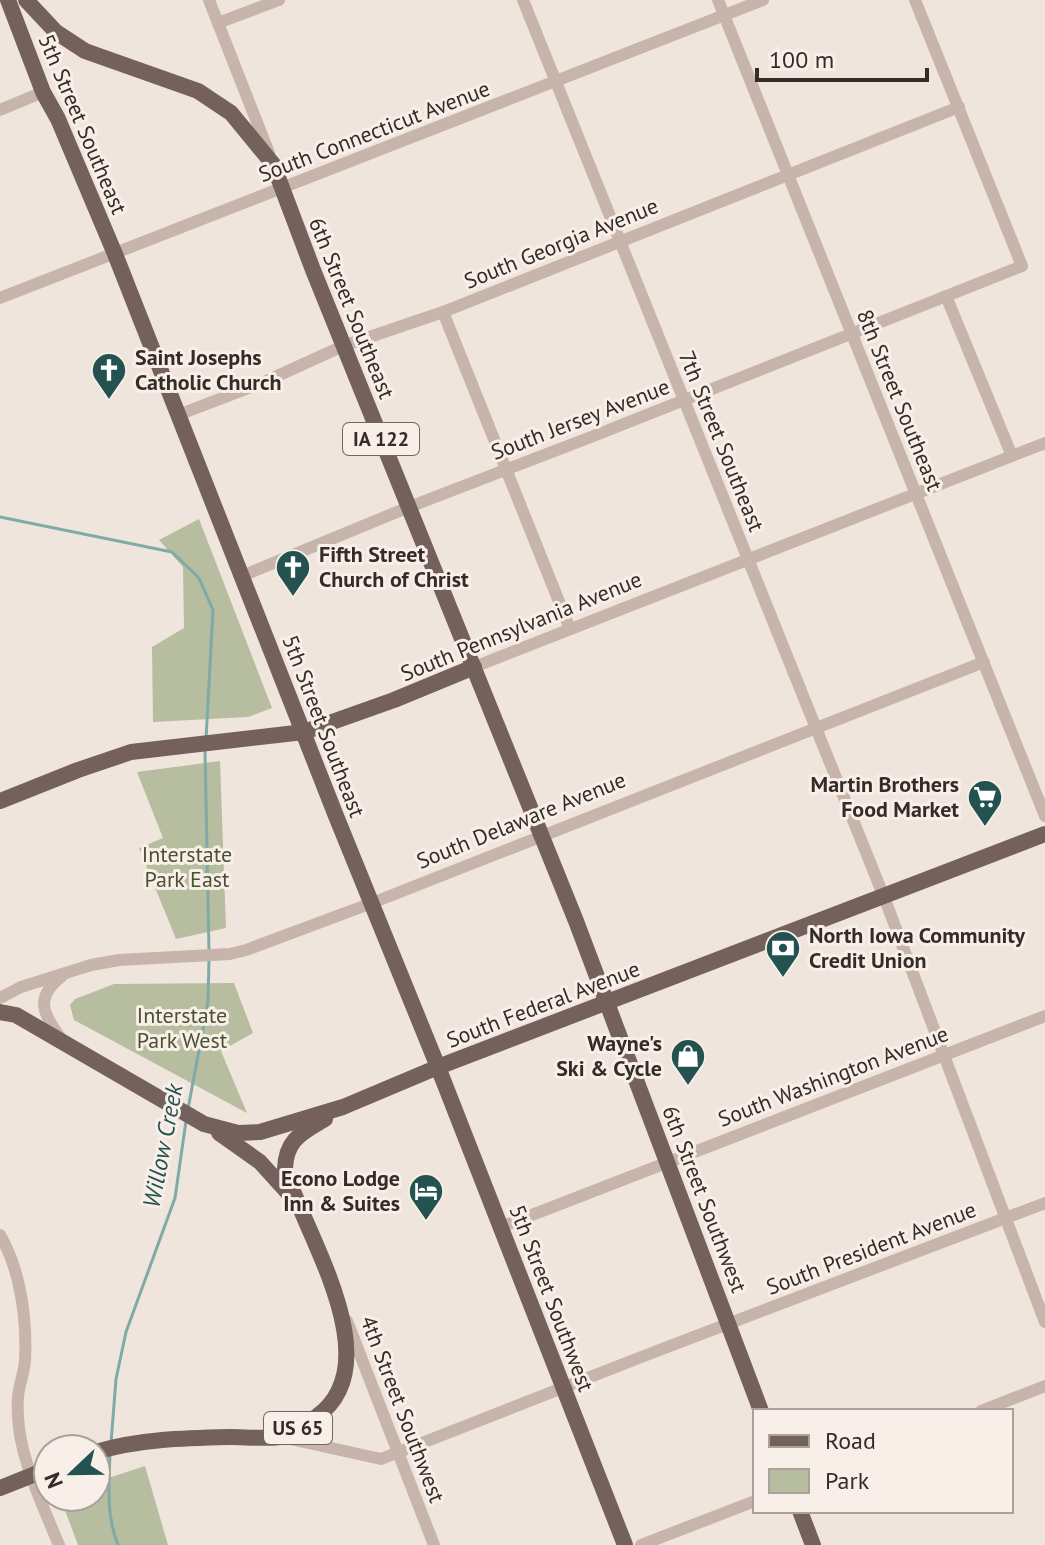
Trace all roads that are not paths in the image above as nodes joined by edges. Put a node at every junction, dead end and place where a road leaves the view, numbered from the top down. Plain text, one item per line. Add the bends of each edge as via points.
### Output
1 (8, 0) edge
2 (26, 0) edge
3 (209, 0) edge
4 (279, 0) edge
5 (523, 0) edge
6 (718, 0) edge
7 (763, 0) edge
8 (915, 0) edge
9 (724, 15) junction
10 (218, 23) junction
11 (556, 81) junction
12 (43, 92) junction
13 (959, 107) junction
14 (0, 110) edge
15 (273, 164) junction
16 (788, 174) junction
17 (282, 188) junction
18 (620, 241) junction
19 (115, 254) junction
20 (946, 296) junction
21 (0, 298) edge
22 (443, 312) junction
23 (852, 333) junction
24 (343, 346) junction
25 (684, 400) junction
26 (178, 415) junction
27 (1045, 443) edge
28 (1012, 456) junction
29 (506, 469) junction
30 (916, 495) junction
31 (409, 507) junction
32 (749, 560) junction
33 (242, 576) junction
34 (570, 629) junction
35 (984, 662) junction
36 (474, 667) junction
37 (816, 727) junction
38 (304, 732) junction
39 (0, 801) edge
40 (1045, 816) edge
41 (1045, 834) edge
42 (541, 836) junction
43 (884, 897) junction
44 (372, 903) junction
45 (65, 974) junction
46 (0, 998) edge
47 (608, 1002) junction
48 (0, 1012) edge
49 (1045, 1016) edge
50 (64, 1042) junction
51 (945, 1055) junction
52 (438, 1067) junction
53 (343, 1107) junction
54 (204, 1124) junction
55 (668, 1161) junction
56 (1045, 1203) edge
57 (302, 1211) junction
58 (1005, 1219) junction
59 (501, 1227) junction
60 (0, 1235) edge
61 (334, 1288) junction
62 (1045, 1322) edge
63 (728, 1323) junction
64 (1045, 1386) edge
65 (564, 1387) junction
66 (760, 1409) edge
67 (986, 1409) edge
68 (281, 1437) junction
69 (112, 1448) edge
70 (399, 1452) junction
71 (32, 1475) joint
72 (0, 1488) edge
73 (753, 1502) edge
74 (47, 1513) edge
75 (801, 1513) edge
76 (59, 1545) edge
77 (434, 1545) edge
78 (625, 1545) edge
79 (641, 1545) edge
80 (813, 1545) edge

1 - 12 main road, 5th Street Southeast
2 - 15 main road, 6th Street Southeast / IA 122 via 56,32 85,51 215,101
3 - 10 street, 6th Street Southeast
4 - 10 street
5 - 11 street, 7th Street Southeast
6 - 9 street, 8th Street Southeast
7 - 9 street, South Connecticut Avenue
8 - 13 street
9 - 11 street, South Connecticut Avenue
9 - 16 street, 8th Street Southeast
10 - 15 street, 6th Street Southeast
11 - 17 street, South Connecticut Avenue
11 - 18 street, 7th Street Southeast
12 - 14 street
12 - 19 main road, 5th Street Southeast
13 - 16 street, South Georgia Avenue
13 - 20 street, South Jersey Avenue via 1022,266
15 - 17 main road, 6th Street Southeast / IA 122
16 - 18 street, South Georgia Avenue
16 - 23 street, 8th Street Southeast
17 - 19 street, South Connecticut Avenue
17 - 24 main road, 6th Street Southeast / IA 122
18 - 22 street, South Georgia Avenue
18 - 25 street, 7th Street Southeast
19 - 21 street, South Connecticut Avenue
19 - 26 main road, 5th Street Southeast
20 - 23 street, South Jersey Avenue
20 - 28 street
22 - 24 street, South Georgia Avenue
22 - 29 street
23 - 25 street, South Jersey Avenue
23 - 30 street, 8th Street Southeast
24 - 26 street, South Georgia Avenue
24 - 31 main road, 6th Street Southeast / IA 122
25 - 29 street, South Jersey Avenue
25 - 32 street, 7th Street Southeast
26 - 33 main road, 5th Street Southeast
27 - 28 street, South Pennsylvania Avenue
28 - 30 street, South Pennsylvania Avenue
29 - 31 street, South Jersey Avenue
29 - 34 street
30 - 32 street, South Pennsylvania Avenue
30 - 35 street, 8th Street Southeast
31 - 33 street, South Jersey Avenue
31 - 36 main road, 6th Street Southeast / IA 122
32 - 34 street, South Pennsylvania Avenue
32 - 37 street, 7th Street Southeast
33 - 38 main road, 5th Street Southeast
34 - 36 street, South Pennsylvania Avenue
35 - 37 street, South Delaware Avenue
35 - 40 street, 8th Street Southeast
36 - 38 main road, South Pennsylvania Avenue
36 - 42 main road, 6th Street Southeast / IA 122
37 - 42 street, South Delaware Avenue
37 - 43 street, 7th Street Southeast
38 - 39 main road, South Pennsylvania Avenue via 131,752
38 - 44 main road, 5th Street Southeast
41 - 43 main road, South Federal Avenue
42 - 44 street, South Delaware Avenue
42 - 47 main road, 6th Street Southeast / IA 122
43 - 47 main road, South Federal Avenue
43 - 51 street, 7th Street Southeast
44 - 45 street, South Delaware Avenue via 230,954 119,960
44 - 52 main road, 5th Street Southeast
45 - 46 street, South Delaware Avenue
45 - 50 street via 52,984 43,1004
47 - 52 main road, South Federal Avenue
47 - 55 main road, 6th Street Southwest
48 - 50 main road, US 65 via 16,1015
49 - 51 street, South Washington Avenue
50 - 54 main road, South Federal Avenue / US 65
51 - 55 street, South Washington Avenue
51 - 58 street, 7th Street Southeast
52 - 53 main road, South Federal Avenue / US 65
52 - 59 main road, 5th Street Southwest
53 - 54 main road, South Federal Avenue / US 65 via 260,1132 238,1133
53 - 57 main road, US 65 via 296,1137 286,1158 285,1169
54 - 57 main road via 260,1162
55 - 59 street, South Washington Avenue
55 - 63 main road, 6th Street Southwest
56 - 58 street, South President Avenue
57 - 61 main road, US 65
58 - 62 street, 7th Street Southeast
58 - 63 street, South President Avenue
59 - 65 main road, 5th Street Southwest
60 - 71 street via 19,1287 25,1363 18,1399 20,1431
61 - 68 main road, US 65 via 348,1351 345,1376 322,1413
61 - 70 street, 4th Street Southwest
63 - 65 street, South President Avenue
63 - 66 main road, 6th Street Southwest
64 - 67 street
65 - 70 street, South President Avenue
65 - 78 main road, 5th Street Southwest
68 - 69 main road, US 65 via 138,1442
68 - 70 street via 381,1459
70 - 77 street, 4th Street Southwest
71 - 72 main road
73 - 79 street
74 - 76 street
75 - 80 main road

